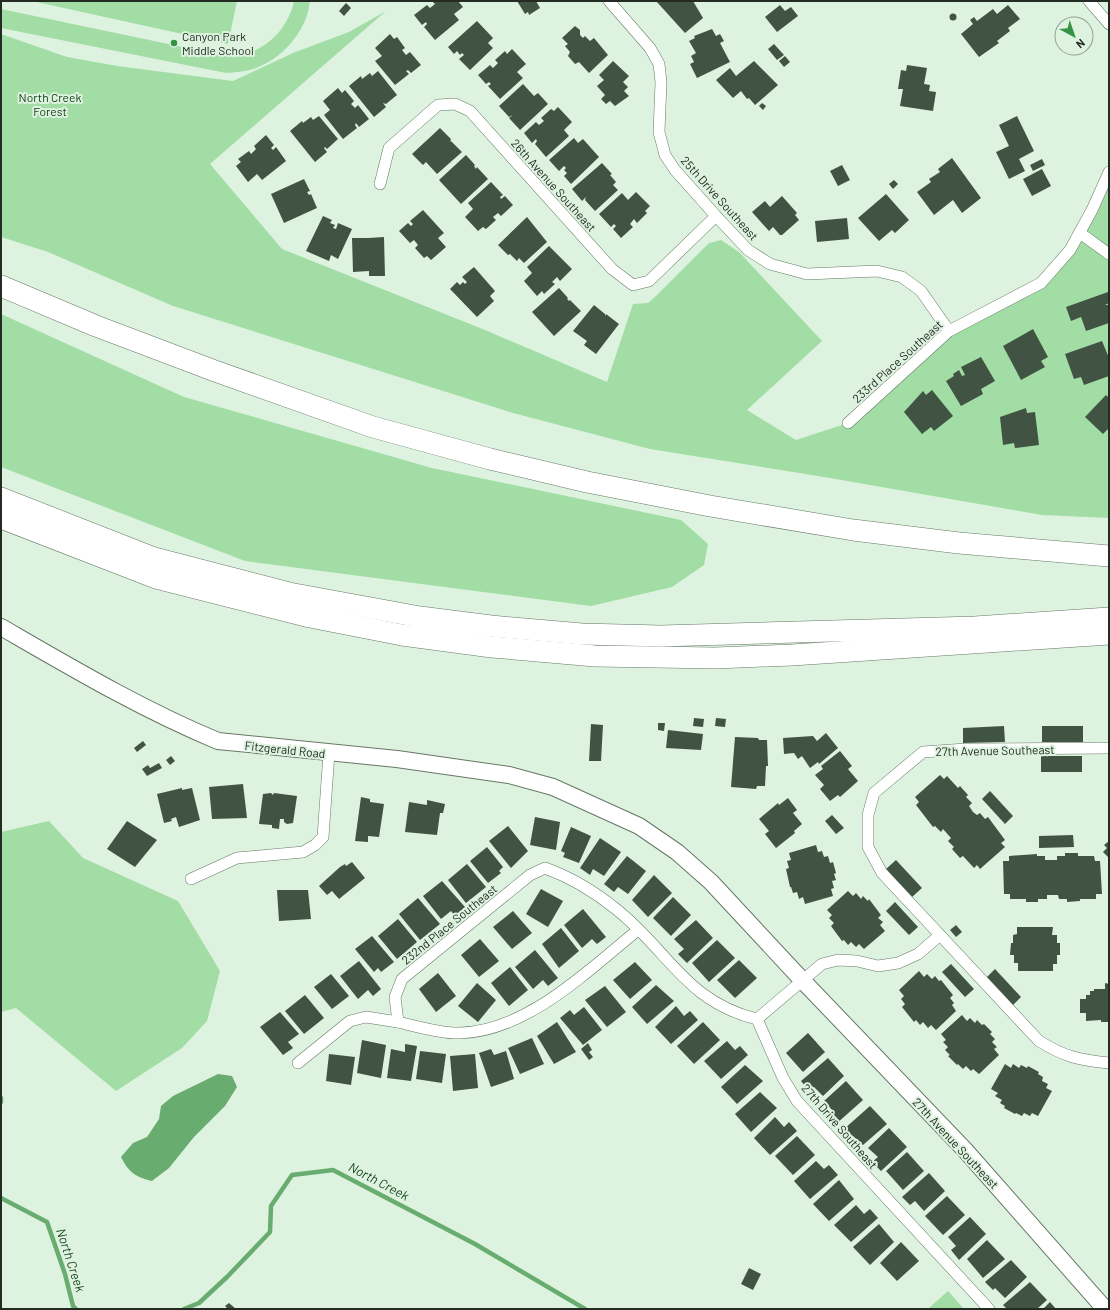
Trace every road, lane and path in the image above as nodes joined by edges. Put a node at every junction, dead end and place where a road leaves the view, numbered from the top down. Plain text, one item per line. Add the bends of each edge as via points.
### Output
1 (608, 1) edge
2 (1089, 1) edge
3 (1109, 24) edge
4 (1109, 172) edge
5 (380, 184) dead end
6 (716, 216) junction
7 (1080, 233) junction
8 (1109, 254) edge
9 (1, 286) edge
10 (1, 298) edge
11 (949, 331) junction
12 (275, 391) junction
13 (848, 423) dead end
14 (1, 498) edge
15 (1, 518) edge
16 (1109, 556) edge
17 (1109, 618) edge
18 (1, 627) edge
19 (1109, 634) edge
20 (1109, 748) edge
21 (329, 753) junction
22 (592, 804) joint
23 (191, 879) dead end
24 (638, 930) junction
25 (940, 935) junction
26 (803, 981) junction
27 (757, 1019) junction
28 (398, 1022) junction
29 (298, 1063) dead end
30 (1109, 1063) edge
31 (989, 1309) edge
32 (1105, 1309) edge

1 - 6 street, 25th Drive Southeast via 650,48 659,64 662,82 659,132 665,155
2 - 3 street
4 - 7 street, 233rd Place Southeast
5 - 6 street, 26th Avenue Southeast via 389,148 438,105 455,104 470,111 612,269 633,285 648,281
6 - 11 street, 25th Drive Southeast via 748,250 770,264 807,274 878,271 902,277 921,291
7 - 8 street
7 - 11 street, 233rd Place Southeast via 1070,250 1040,283
9 - 12 highway via 96,326
10 - 12 highway via 110,344 235,390
11 - 13 street, 233rd Place Southeast
12 - 16 highway via 373,427 490,459 702,505 868,532
14 - 17 highway via 161,560 289,593 420,617 491,626 582,634 661,636 975,627
15 - 19 highway via 156,578 318,618 402,635 492,648 595,656 715,658
18 - 21 street, Fitzgerald Road via 88,678 218,741
20 - 25 street, 27th Avenue Southeast via 966,749 923,752 874,793 868,815 868,847 882,873
21 - 22 street, Fitzgerald Road via 397,759 509,775 553,787
21 - 23 street via 323,837 315,845 303,852 237,858
22 - 26 street, 27th Avenue Southeast via 638,826 676,852 712,882
24 - 27 street via 692,987 708,999 739,1014
24 - 28 street via 551,1000 484,1032 458,1034
24 - 28 street, 232nd Place Southeast via 616,909 567,876 545,868 530,875 402,980 395,997
25 - 26 street via 918,954 898,963 878,966 838,960 822,964
25 - 30 street, 27th Avenue Southeast via 1039,1042 1060,1054 1083,1061
26 - 27 street
26 - 32 street, 27th Avenue Southeast via 965,1150
27 - 31 street, 27th Drive Southeast via 797,1101
28 - 29 street via 366,1017 350,1021

